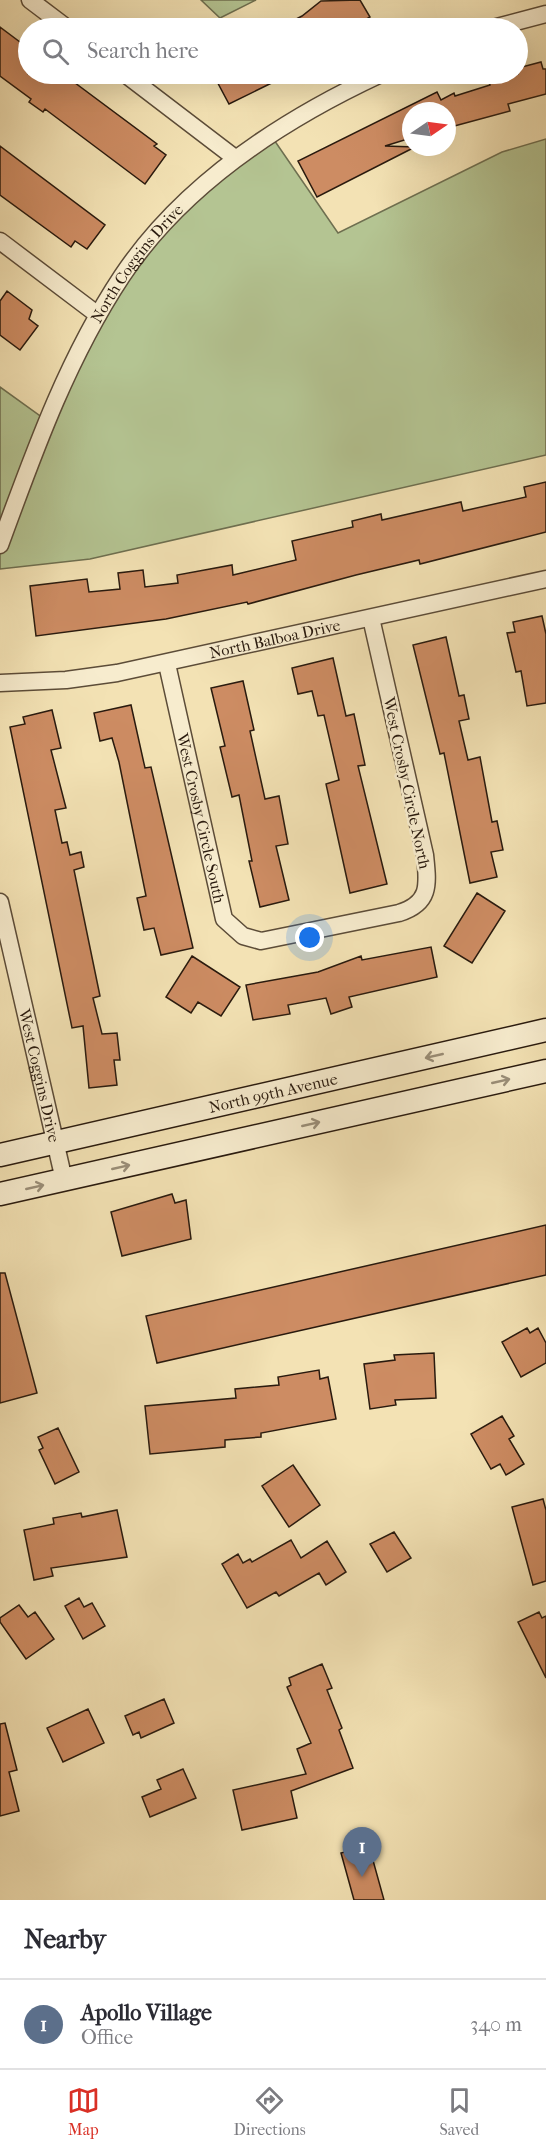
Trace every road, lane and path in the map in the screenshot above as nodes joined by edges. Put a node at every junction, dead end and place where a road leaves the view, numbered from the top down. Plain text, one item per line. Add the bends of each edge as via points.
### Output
1 (30, 0) edge
2 (546, 14) edge
3 (54, 18) edge
4 (528, 19) edge
5 (138, 84) edge
6 (361, 84) edge
7 (234, 158) junction
8 (0, 241) edge
9 (98, 315) junction
10 (0, 544) edge
11 (546, 579) edge
12 (371, 618) junction
13 (167, 664) junction
14 (0, 682) edge
15 (0, 902) edge
16 (341, 925) joint
17 (546, 1030) edge
18 (546, 1071) edge
19 (56, 1142) junction
20 (0, 1155) edge
21 (64, 1180) junction
22 (0, 1194) edge

1 - 3 street
2 - 4 street
5 - 7 street
6 - 7 street, North Coggins Drive via 316,106
7 - 9 street, North Coggins Drive via 154,236 123,274
8 - 9 street
9 - 10 street, North Coggins Drive via 46,421
11 - 12 street, North Balboa Drive
12 - 13 street, North Balboa Drive
12 - 16 street, West Crosby Circle North via 425,855 427,888 414,908
13 - 14 street, North Balboa Drive via 66,681
13 - 16 street, West Crosby Circle South via 224,919 243,936 261,941
15 - 19 street, West Coggins Drive
17 -> 19 main road, North 99th Avenue
21 -> 18 main road
19 - 20 main road, North 99th Avenue
19 - 21 street, West Coggins Drive
22 -> 21 main road

